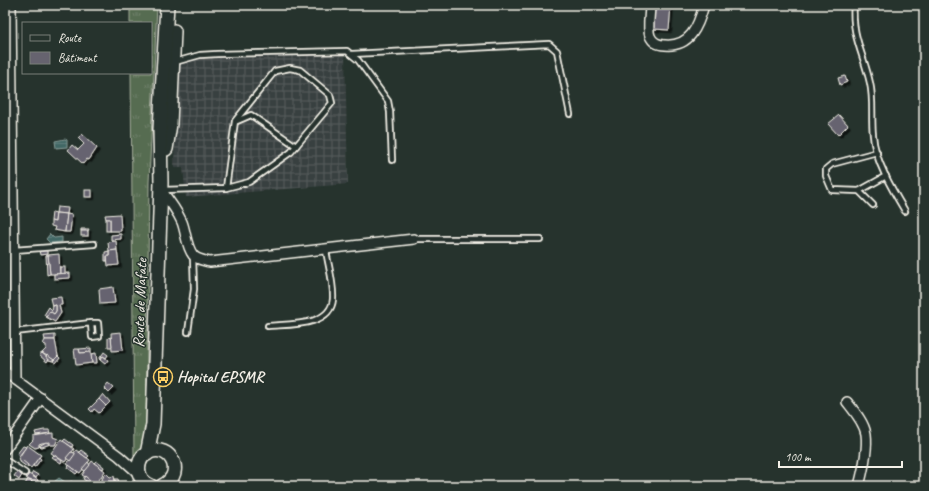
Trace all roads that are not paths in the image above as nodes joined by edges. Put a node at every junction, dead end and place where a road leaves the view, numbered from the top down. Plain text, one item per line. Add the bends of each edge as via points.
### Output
1 (11, 5) edge
2 (167, 5) edge
3 (176, 5) edge
4 (650, 5) edge
5 (704, 5) edge
6 (854, 5) edge
7 (352, 54) junction
8 (168, 63) junction
9 (570, 114) dead end
10 (236, 121) junction
11 (296, 146) junction
12 (877, 152) junction
13 (392, 160) dead end
14 (886, 176) junction
15 (161, 186) junction
16 (226, 188) junction
17 (859, 191) junction
18 (873, 205) dead end
19 (905, 211) dead end
20 (414, 239) joint
21 (540, 239) dead end
22 (94, 244) dead end
23 (14, 250) junction
24 (326, 250) junction
25 (193, 255) junction
26 (91, 323) dead end
27 (268, 326) dead end
28 (15, 332) junction
29 (188, 332) dead end
30 (5, 372) edge
31 (15, 378) junction
32 (41, 398) junction
33 (847, 402) dead end
34 (153, 424) junction
35 (5, 449) edge
36 (166, 453) junction
37 (119, 456) junction
38 (144, 457) junction
39 (5, 460) edge
40 (24, 473) dead end
41 (140, 474) junction
42 (167, 484) edge
43 (151, 486) edge
44 (859, 486) edge

1 - 23 street
2 - 8 main road, Route de Mafate
3 - 8 main road, Route de Mafate
4 - 5 street via 649,35 658,45 666,46 680,45 684,42 692,33
6 - 12 lane via 855,36 871,89 872,136
7 - 8 lane via 347,51 216,54
7 - 9 lane via 549,44 557,51
7 - 13 lane via 388,101
8 - 15 main road, Route de Mafate via 170,124
10 - 11 lane via 251,115
10 - 11 lane via 275,71 290,68 300,70 330,95 332,103
10 - 16 lane
11 - 16 lane via 249,182
12 - 14 lane
12 - 17 lane via 832,164 826,169 832,190
14 - 17 lane
14 - 19 lane
15 - 16 lane
15 - 25 street via 182,222
15 - 34 main road, Route de Mafate
17 - 18 lane
20 - 21 lane
20 - 24 street
22 - 23 lane
23 - 28 street
24 - 25 street via 210,262
24 - 27 lane via 333,298 329,310 315,320
25 - 29 lane via 194,290
26 - 28 lane
28 - 31 street
30 - 31 street
31 - 32 street
32 - 35 street
32 - 37 street
33 - 44 street via 861,421 866,433 864,466
34 - 36 main road, Route de Mafate via 158,441
34 - 38 main road, Route de Mafate
36 - 38 main road via 156,450
36 - 42 main road, Route de Mafate via 174,466 173,476
37 - 38 street via 132,460
37 - 41 street
38 - 41 main road, Route de Mafate via 139,467
39 - 40 lane
41 - 43 main road via 144,482

